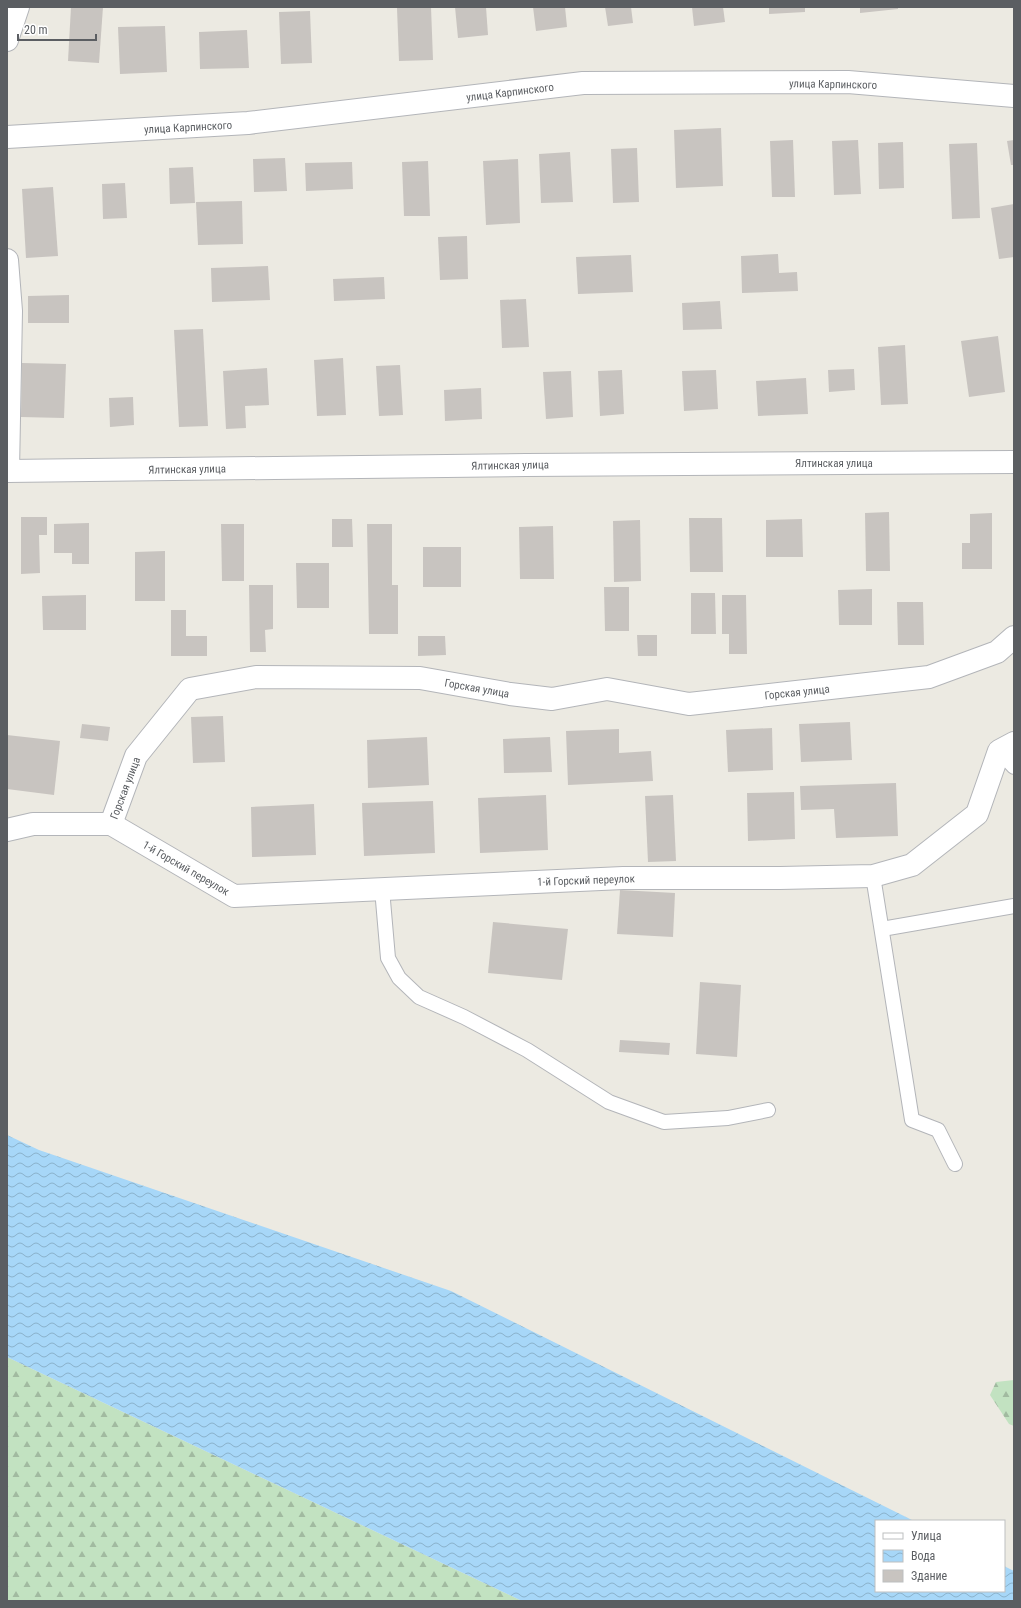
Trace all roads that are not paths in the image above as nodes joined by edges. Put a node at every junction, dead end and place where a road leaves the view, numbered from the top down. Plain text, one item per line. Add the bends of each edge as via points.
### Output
1 (18, 7) edge
2 (7, 40) edge
3 (1014, 96) edge
4 (7, 136) edge
5 (7, 260) edge
6 (1014, 462) edge
7 (8, 470) edge
8 (1014, 637) edge
9 (1006, 747) edge
10 (1014, 767) edge
11 (111, 824) junction
12 (7, 830) edge
13 (873, 876) junction
14 (382, 889) junction
15 (1014, 906) edge
16 (882, 929) junction
17 (768, 1110) dead end
18 (955, 1164) dead end

1 - 2 street
3 - 4 street, улица Карпинского via 848,82 583,84 248,124
5 - 7 street via 11,311
6 - 7 street, Ялтинская улица
8 - 11 street, Горская улица via 997,652 929,677 689,704 607,689 552,699 420,678 256,677 190,689 136,756
9 - 10 lane
9 - 13 street, 1-й Горский переулок via 977,814 912,865
11 - 12 street, Горская улица via 34,824
11 - 14 street, 1-й Горский переулок via 234,896
13 - 14 street, 1-й Горский переулок via 623,878
13 - 16 lane
14 - 17 lane via 388,958 399,978 419,997 527,1050 609,1102 664,1122 728,1118
15 - 16 lane
16 - 18 lane via 912,1120 938,1130

